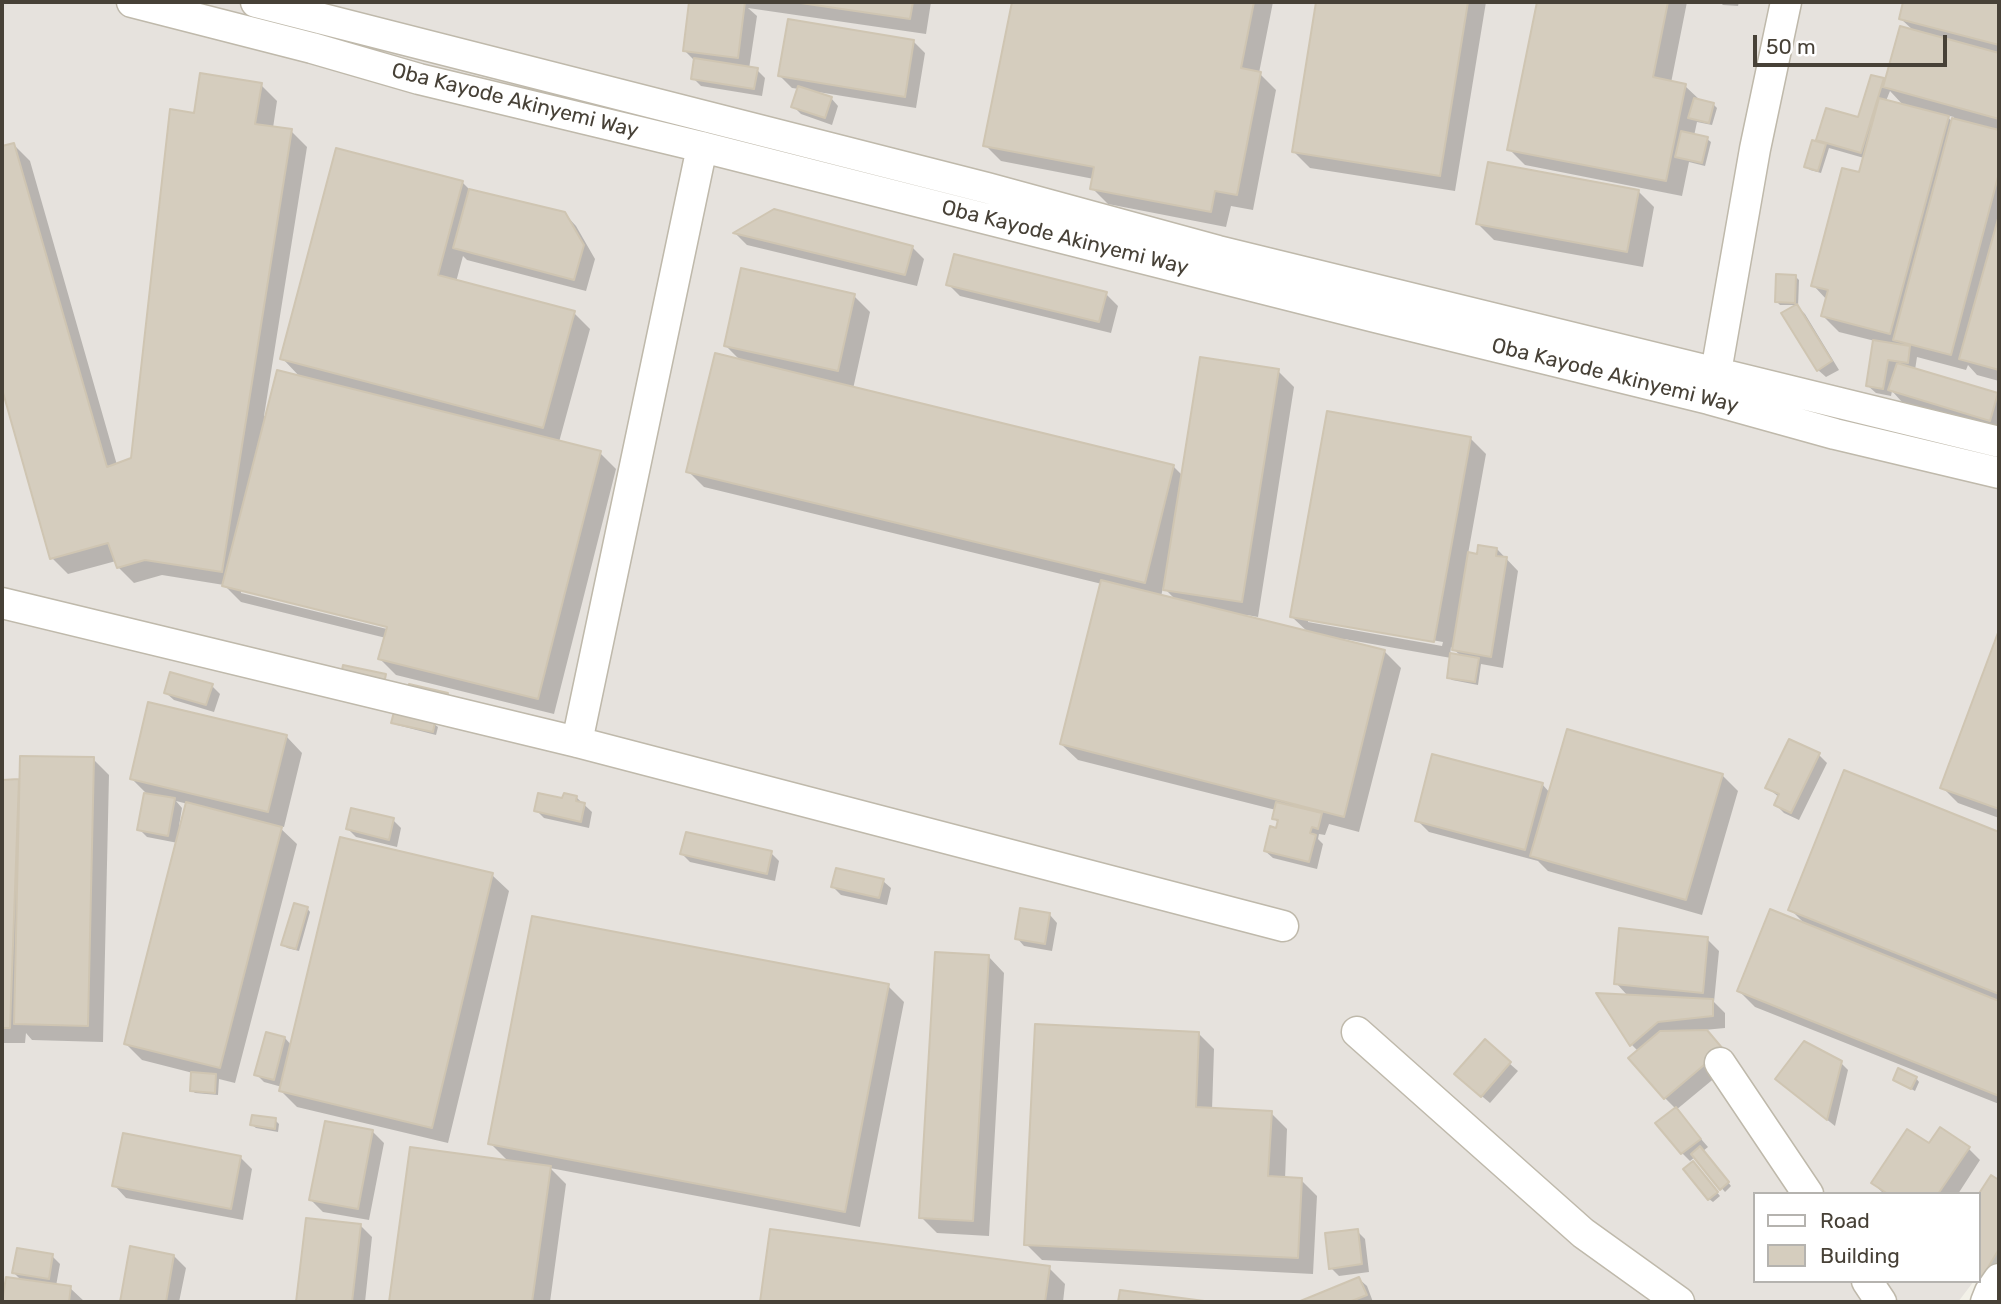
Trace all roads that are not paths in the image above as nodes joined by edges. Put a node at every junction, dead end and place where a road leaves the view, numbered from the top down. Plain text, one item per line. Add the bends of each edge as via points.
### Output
1 (132, 2) edge
2 (256, 2) edge
3 (1786, 2) edge
4 (702, 147) junction
5 (1712, 385) junction
6 (1999, 442) edge
7 (1999, 473) edge
8 (2, 603) edge
9 (577, 742) junction
10 (1283, 926) dead end
11 (1357, 1032) dead end
12 (1720, 1063) dead end
13 (1807, 1192) edge
14 (1999, 1279) edge
15 (1868, 1283) edge
16 (1679, 1302) edge
17 (1881, 1302) edge
18 (1986, 1302) edge

1 - 4 street, Oba Kayode Akinyemi Way via 419,79
2 - 5 street, Oba Kayode Akinyemi Way via 987,188
3 - 5 street
4 - 5 street, Oba Kayode Akinyemi Way via 1361,313
4 - 9 street
5 - 6 street, Oba Kayode Akinyemi Way
5 - 7 street, Oba Kayode Akinyemi Way via 1835,434
8 - 9 street
9 - 10 street
11 - 16 street via 1583,1234
12 - 13 street
14 - 18 street
15 - 17 street

